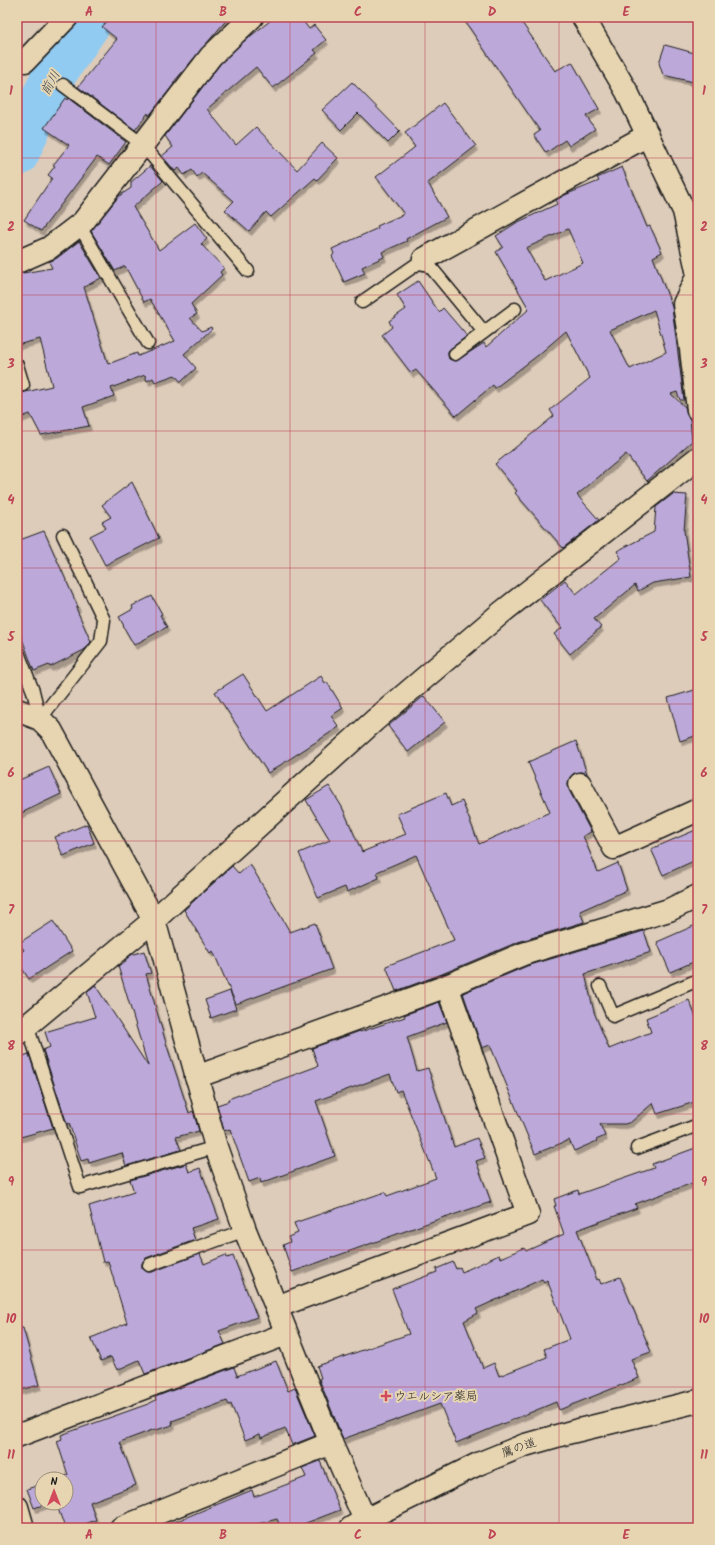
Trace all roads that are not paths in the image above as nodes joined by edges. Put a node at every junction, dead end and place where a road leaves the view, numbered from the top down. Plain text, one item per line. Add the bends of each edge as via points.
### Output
1 (67, 17) edge
2 (252, 17) edge
3 (583, 17) edge
4 (26, 61) edge
5 (63, 85) dead end
6 (648, 135) junction
7 (142, 144) junction
8 (79, 225) junction
9 (424, 259) junction
10 (17, 262) edge
11 (248, 271) dead end
12 (698, 275) edge
13 (362, 302) dead end
14 (514, 309) dead end
15 (484, 332) junction
16 (148, 343) dead end
17 (455, 354) dead end
18 (17, 365) edge
19 (23, 385) dead end
20 (698, 410) edge
21 (698, 458) edge
22 (63, 535) dead end
23 (17, 650) edge
24 (17, 710) edge
25 (40, 718) junction
26 (580, 784) dead end
27 (698, 810) edge
28 (698, 896) edge
29 (154, 920) junction
30 (698, 980) edge
31 (447, 986) junction
32 (600, 986) dead end
33 (22, 1030) edge
34 (196, 1077) junction
35 (698, 1125) edge
36 (216, 1147) junction
37 (637, 1148) dead end
38 (244, 1230) junction
39 (149, 1265) dead end
40 (276, 1307) junction
41 (286, 1334) junction
42 (698, 1402) edge
43 (17, 1436) edge
44 (331, 1443) junction
45 (17, 1507) edge
46 (358, 1524) edge
47 (23, 1528) edge
48 (121, 1528) edge

1 - 4 street
2 - 7 street via 211,56
3 - 6 street via 627,92
5 - 7 lane
6 - 9 street
6 - 12 street via 684,211
7 - 8 street
7 - 11 lane
8 - 10 street via 49,248
8 - 16 lane
9 - 13 lane
9 - 15 lane
12 - 20 street via 684,304
14 - 15 lane
15 - 17 lane
18 - 19 lane
21 - 29 street via 501,613 375,720
22 - 25 lane via 104,620 101,641
23 - 25 lane via 34,691
24 - 25 street
25 - 29 street via 50,730
26 - 27 street via 614,848
28 - 31 street via 669,910 523,954
29 - 33 street
29 - 34 street
30 - 32 lane via 613,1016
31 - 34 street
31 - 40 street via 528,1214
33 - 36 lane via 80,1187
34 - 36 street
35 - 37 lane
36 - 38 street
38 - 39 lane
38 - 40 street
40 - 41 street
41 - 43 street
41 - 44 street
42 - 46 street, 鷹の道 via 526,1445 478,1464
44 - 46 street
44 - 48 street
45 - 47 street

